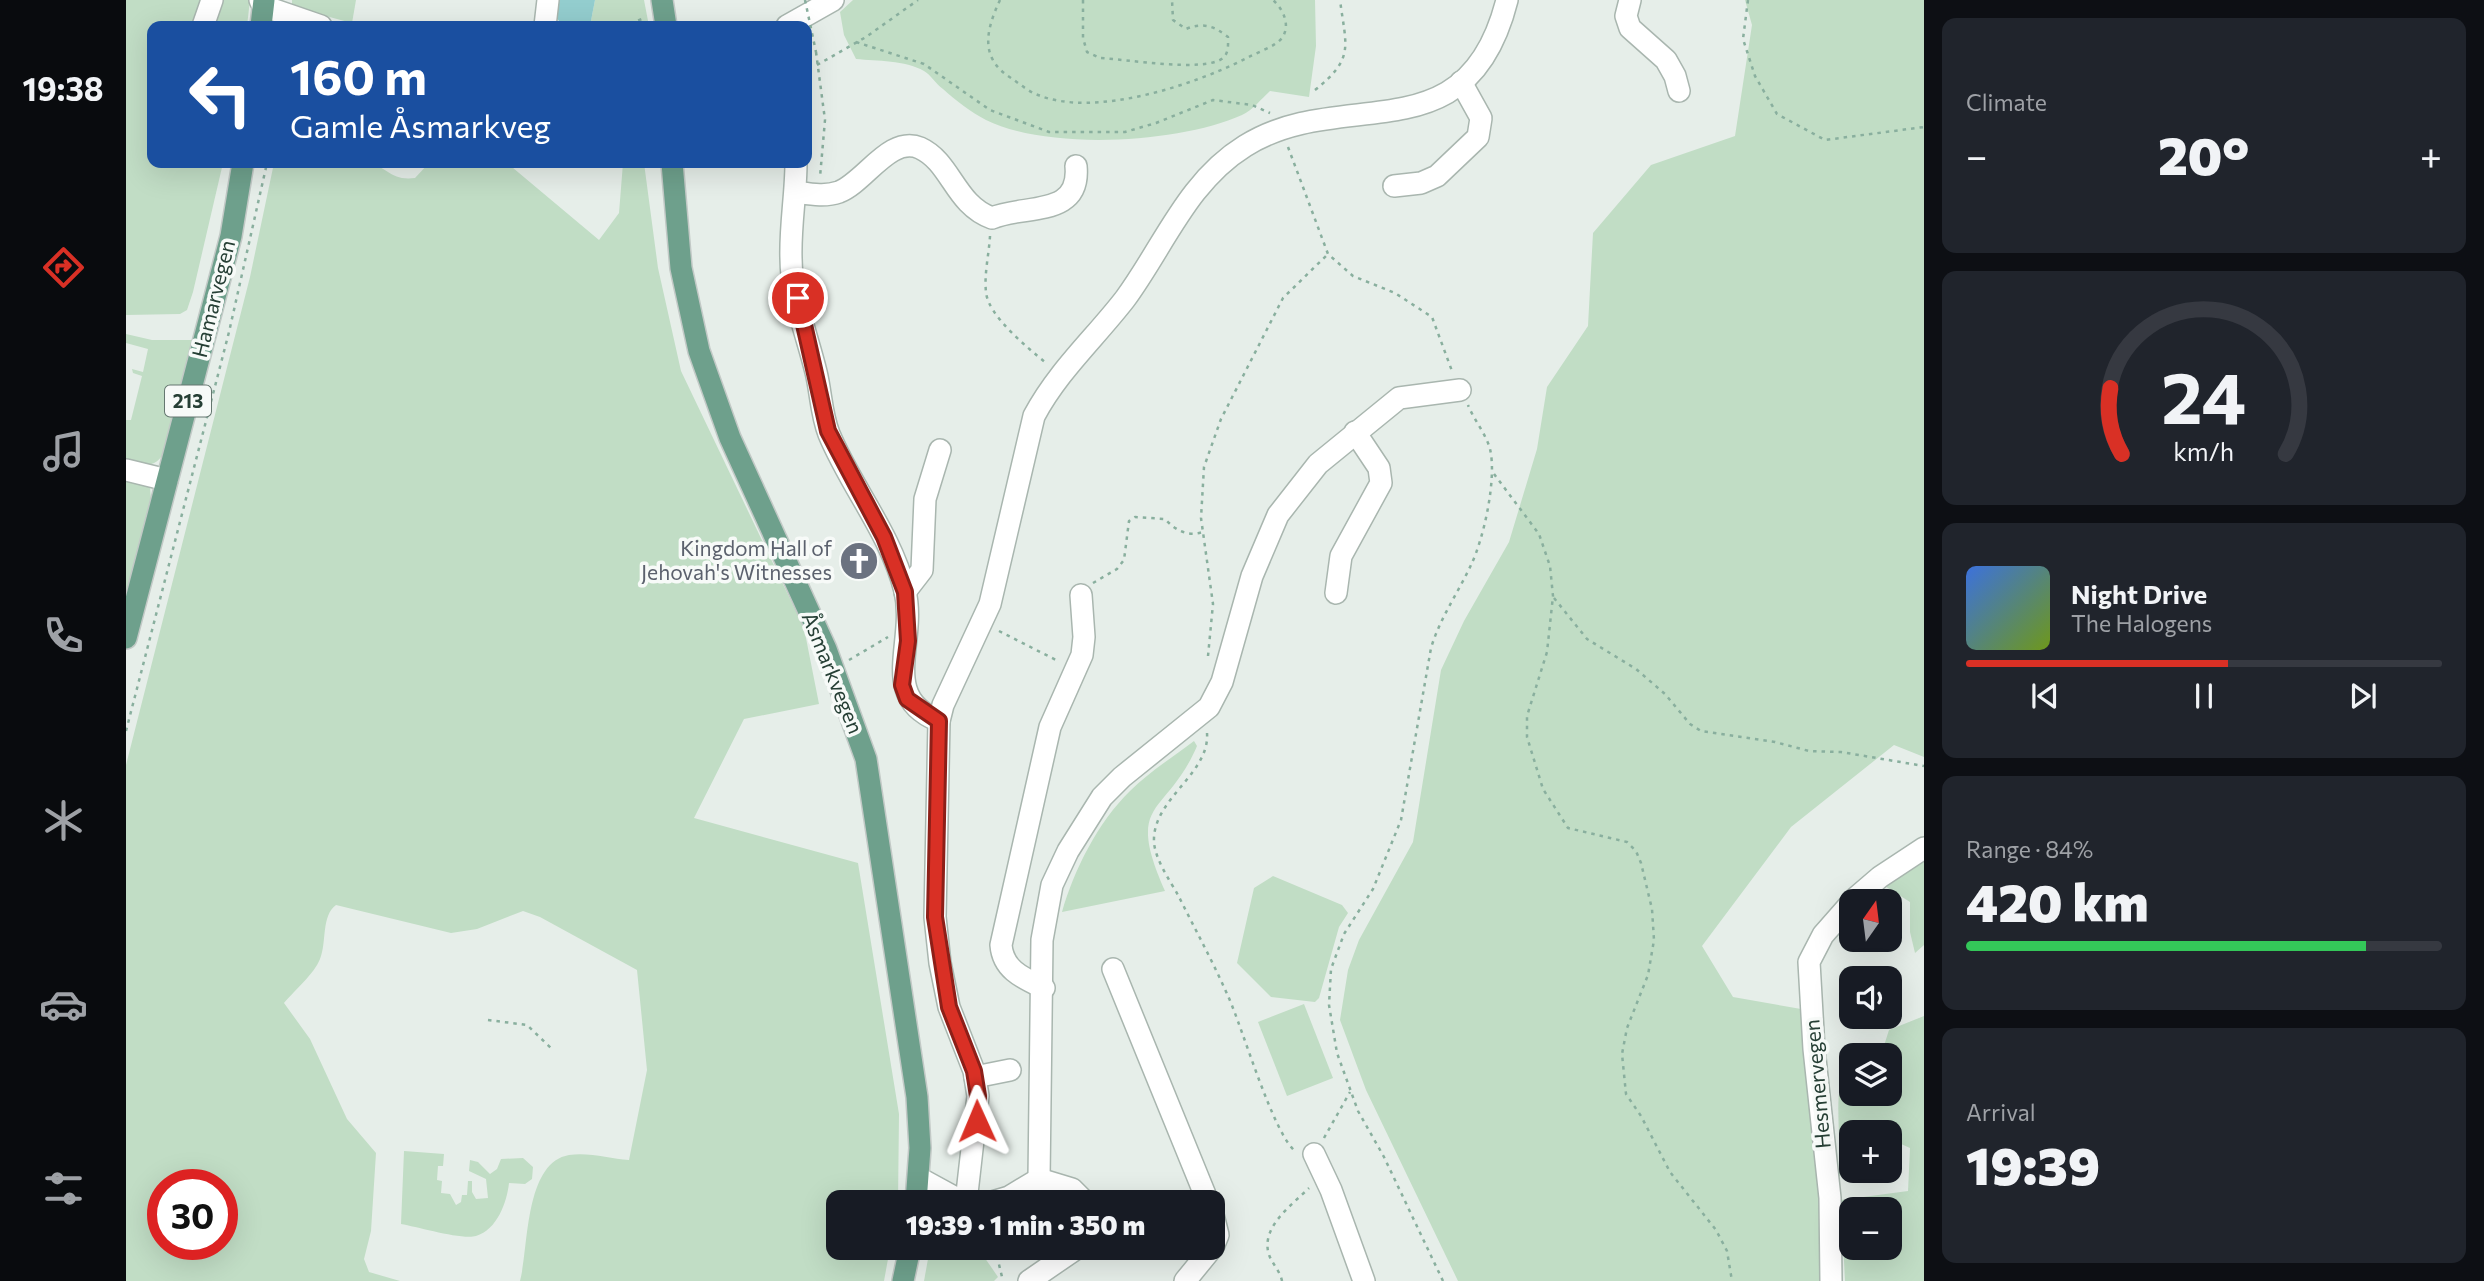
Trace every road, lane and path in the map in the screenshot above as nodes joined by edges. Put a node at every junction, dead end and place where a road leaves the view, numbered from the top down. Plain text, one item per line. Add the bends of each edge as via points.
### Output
1 (212, 0) edge
2 (548, 0) edge
3 (805, 0) edge
4 (833, 0) edge
5 (918, 0) edge
6 (1000, 0) edge
7 (1083, 0) edge
8 (1172, 0) edge
9 (1273, 0) edge
10 (1340, 0) edge
11 (1507, 0) edge
12 (1630, 0) edge
13 (1748, 0) edge
14 (262, 8) edge
15 (660, 14) edge
16 (205, 21) edge
17 (305, 21) edge
18 (546, 21) edge
19 (638, 21) edge
20 (796, 21) edge
21 (809, 21) edge
22 (812, 33) edge
23 (856, 42) junction
24 (817, 65) junction
25 (1461, 82) junction
26 (1315, 90) dead end
27 (1679, 92) dead end
28 (1924, 127) edge
29 (1291, 128) junction
30 (1076, 166) dead end
31 (242, 168) edge
32 (266, 168) edge
33 (672, 168) edge
34 (798, 168) edge
35 (1394, 186) dead end
36 (806, 193) junction
37 (996, 217) junction
38 (1328, 254) junction
39 (1060, 374) junction
40 (1460, 390) junction
41 (1355, 432) junction
42 (940, 450) dead end
43 (126, 470) edge
44 (1494, 474) junction
45 (167, 480) junction
46 (1203, 532) junction
47 (905, 592) junction
48 (1336, 593) dead end
49 (1080, 595) joint
50 (1553, 596) junction
51 (983, 623) junction
52 (908, 624) junction
53 (126, 638) edge
54 (832, 666) junction
55 (1208, 668) dead end
56 (1077, 670) junction
57 (1209, 707) junction
58 (939, 721) junction
59 (126, 731) edge
60 (1924, 766) edge
61 (1924, 848) edge
62 (1867, 889) edge
63 (1839, 917) edge
64 (1113, 969) dead end
65 (1044, 989) junction
66 (488, 1020) dead end
67 (552, 1049) dead end
68 (1010, 1070) dead end
69 (975, 1077) junction
70 (1350, 1092) junction
71 (1319, 1164) junction
72 (919, 1178) junction
73 (1040, 1179) junction
74 (918, 1190) edge
75 (942, 1190) edge
76 (966, 1190) edge
77 (1021, 1190) edge
78 (1073, 1190) edge
79 (1203, 1190) edge
80 (907, 1260) edge
81 (998, 1260) edge
82 (1060, 1260) edge
83 (1202, 1260) edge
84 (903, 1281) edge
85 (1003, 1281) edge
86 (1029, 1281) edge
87 (1185, 1281) edge
88 (1282, 1281) edge
89 (1364, 1281) edge
90 (1443, 1281) edge
91 (1732, 1281) edge
92 (1831, 1281) edge

1 - 16 street
2 - 18 street
3 - 21 path, bridge
4 - 20 street
5 - 23 path
6 - 9 path via 987,27 987,51 999,71 1038,95 1076,103 1114,100 1195,80 1249,57 1281,39 1286,28 1284,14
7 - 8 path via 1087,52 1100,58 1206,65 1222,58 1228,37 1214,26 1185,29 1173,20
10 - 26 path via 1346,49 1338,71
11 - 25 street via 1485,53
12 - 27 street via 1626,16 1630,28 1666,60
13 - 28 path via 1743,39 1755,76 1777,114 1825,140
14 - 17 street
15 - 19 path
22 - 24 path, bridge
23 - 24 path
23 - 29 path via 924,64 990,110 1049,132 1125,132 1213,100 1252,106 1274,114
24 - 36 path via 825,120
25 - 29 street via 1415,108
25 - 35 street via 1481,118 1478,136 1437,176
29 - 38 path via 1288,147
29 - 39 street via 1247,145 1192,193 1125,298
30 - 37 street via 1077,178 1062,202
31 - 45 main road, Hamarvegen / 213 via 231,236
32 - 59 path via 229,332
33 - 54 main road, Åsmarkvegen via 681,268 699,351 730,438
34 - 36 street
36 - 37 street via 849,187 893,150 906,145 931,155 979,214
36 - 47 street via 791,259 828,431 884,537
37 - 39 path via 986,293 990,305 1018,339
38 - 40 path via 1353,276 1395,293 1432,317
38 - 46 path via 1283,298 1221,419 1203,467
39 - 51 street via 1034,416
40 - 41 street via 1399,398
40 - 44 path via 1489,447
41 - 48 street via 1379,468 1381,484 1341,556
41 - 57 street via 1318,464 1278,515 1252,576 1222,682
42 - 47 street via 925,499 922,570
43 - 45 street
44 - 50 path via 1539,534 1550,566
44 - 70 path via 1472,562 1431,648 1401,820 1373,889 1344,934 1331,969 1332,1032
45 - 53 main road, Hamarvegen / 213
46 - 49 path via 1189,534 1165,519 1135,517 1129,521 1124,560 1118,569 1095,580
46 - 55 path via 1213,604
47 - 52 street
49 - 56 street via 1084,636
50 - 60 path via 1587,639 1636,668 1701,731
50 - 91 path via 1547,652 1527,716 1533,763 1550,804 1568,828 1626,842 1641,863 1654,940 1648,975 1622,1054 1626,1094 1670,1172 1716,1230 1727,1251
51 - 56 path
51 - 58 street
52 - 54 path
52 - 58 street via 902,685 907,699
54 - 72 main road, Åsmarkvegen via 866,759 880,840 917,1097
56 - 65 street via 1050,727 1001,945 1007,966
57 - 65 street via 1109,790 1068,851 1046,909
57 - 71 path via 1208,741 1163,814 1154,842 1228,997 1278,1127 1294,1151
58 - 69 street via 935,917 949,1007
61 - 62 street, Hesmervegen
63 - 92 street, Hesmervegen via 1809,962 1830,1198
64 - 79 street
65 - 73 street
66 - 67 path via 527,1025
68 - 69 street
69 - 76 street via 977,1121
70 - 71 path
70 - 90 path
71 - 88 path via 1268,1239 1268,1253
71 - 89 street
72 - 74 main road, Åsmarkvegen
72 - 75 street
73 - 77 street
73 - 78 street
80 - 84 main road
81 - 85 path
82 - 86 street
83 - 87 street

